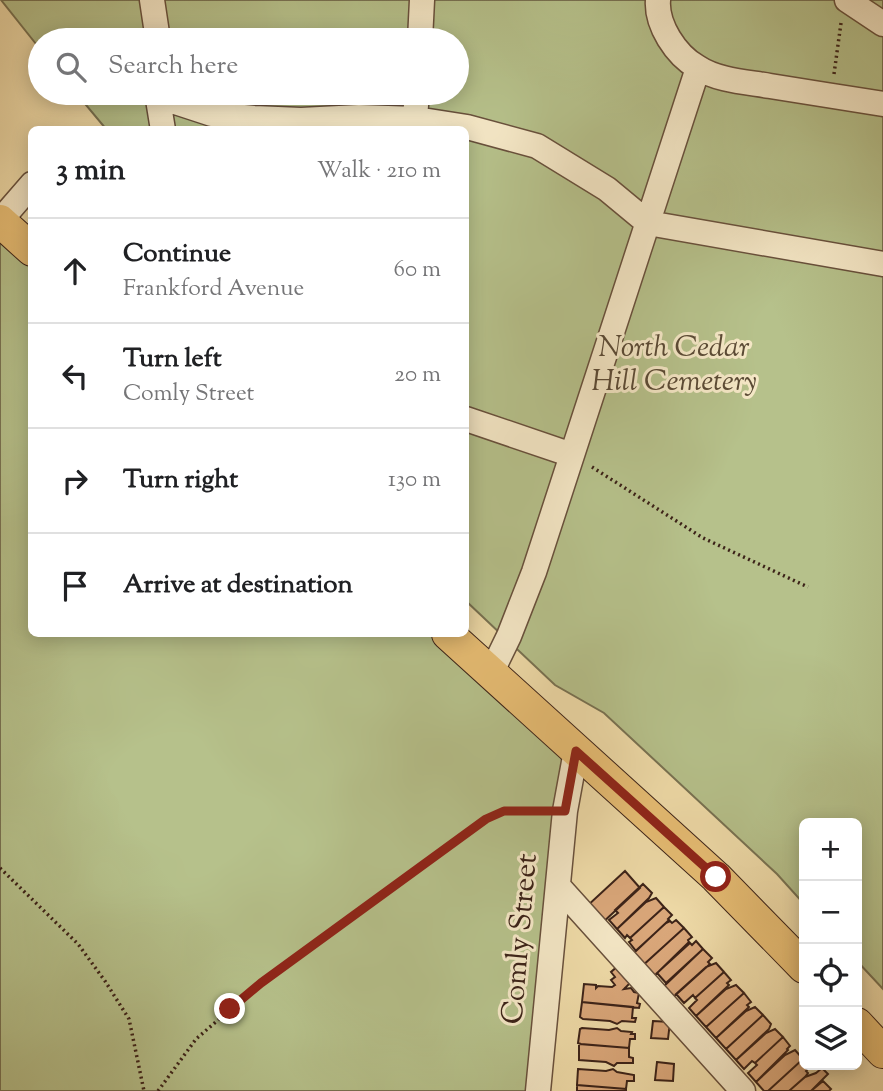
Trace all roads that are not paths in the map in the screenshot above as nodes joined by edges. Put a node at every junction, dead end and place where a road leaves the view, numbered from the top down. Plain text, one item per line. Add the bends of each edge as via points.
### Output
1 (152, 0) edge
2 (422, 0) edge
3 (658, 0) edge
4 (845, 7) edge
5 (883, 24) edge
6 (156, 28) edge
7 (421, 28) edge
8 (698, 68) junction
9 (883, 104) edge
10 (159, 105) edge
11 (186, 105) edge
12 (416, 105) edge
13 (415, 124) edge
14 (162, 126) edge
15 (450, 126) edge
16 (469, 128) edge
17 (28, 189) edge
18 (0, 221) edge
19 (648, 223) junction
20 (28, 246) edge
21 (883, 264) edge
22 (469, 420) edge
23 (572, 455) junction
24 (451, 637) edge
25 (491, 673) junction
26 (576, 751) junction
27 (558, 886) junction
28 (799, 962) edge
29 (862, 1029) edge
30 (883, 1052) edge
31 (538, 1091) edge
32 (743, 1091) edge

1 - 6 street
2 - 7 street
3 - 8 street via 665,31 679,53
4 - 5 street
8 - 9 street via 724,78
8 - 19 street
10 - 14 street
11 - 13 street via 212,114 254,118 359,117
12 - 13 street
13 - 15 street
16 - 19 street via 537,146 607,189
17 - 18 street
18 - 20 main road
19 - 21 street
19 - 23 street
22 - 23 street
23 - 25 street via 534,572
24 - 25 main road
25 - 26 main road
26 - 27 street, Comly Street
26 - 28 main road via 716,877
27 - 31 street, Comly Street
27 - 32 street
29 - 30 main road

